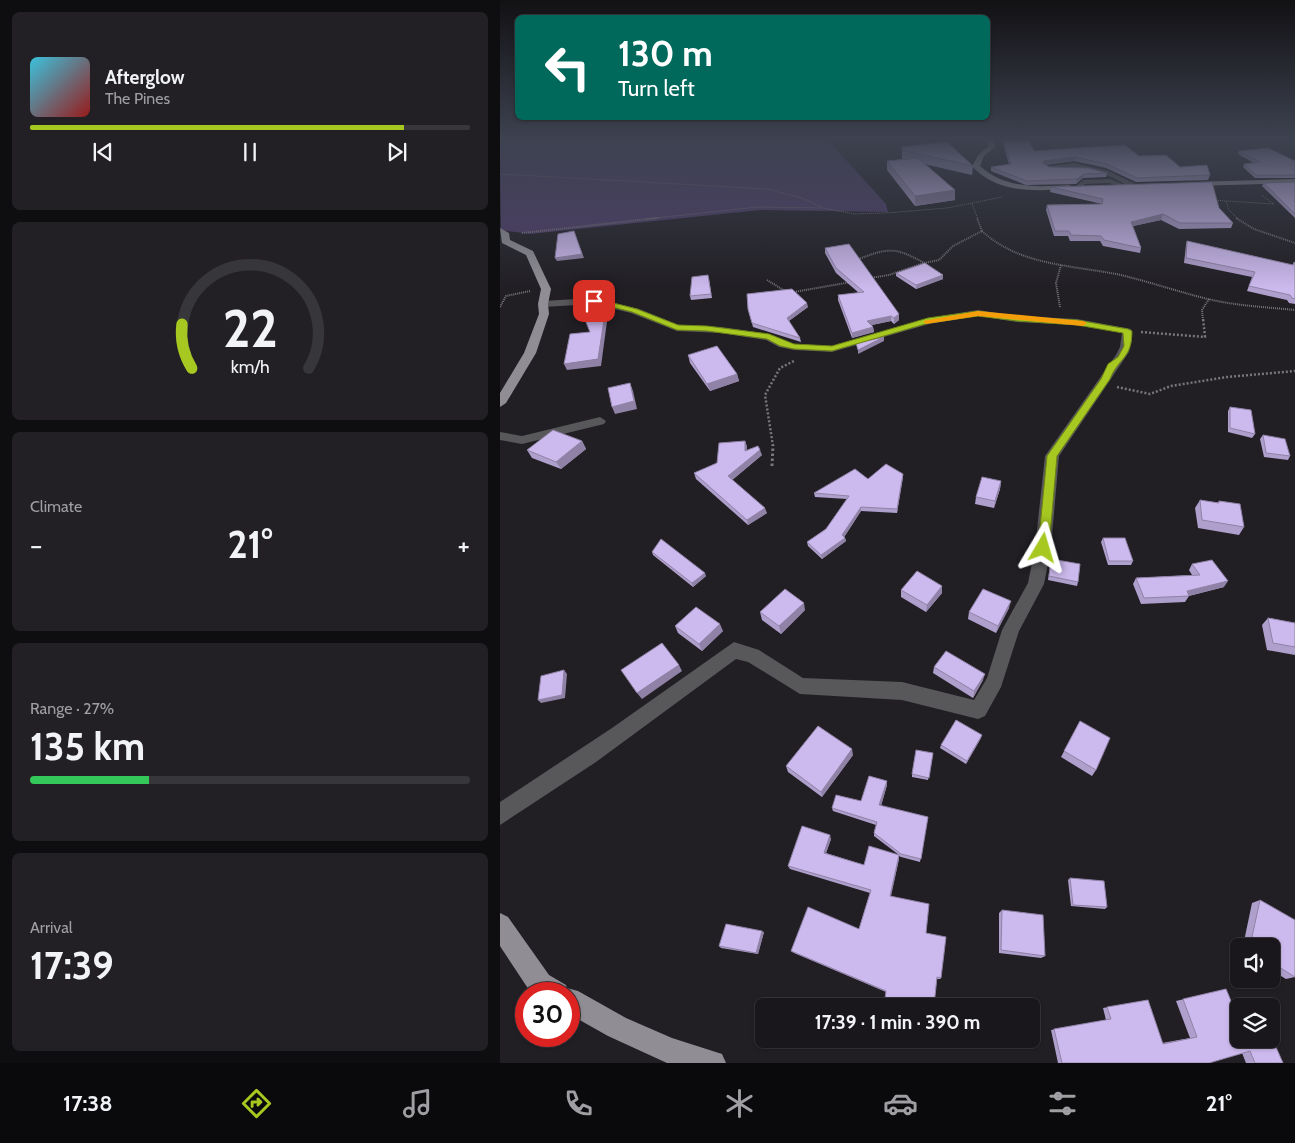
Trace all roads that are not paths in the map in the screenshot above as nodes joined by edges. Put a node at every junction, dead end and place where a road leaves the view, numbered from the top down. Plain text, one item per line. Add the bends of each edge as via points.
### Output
1 (503, 233) edge
2 (544, 296) junction
3 (500, 404) edge
4 (600, 421) dead end
5 (500, 436) edge
6 (500, 814) edge
7 (500, 925) edge
8 (539, 982) edge
9 (580, 1006) edge
10 (714, 1063) edge

1 - 2 main road via 505,241 530,253
2 - 3 main road via 544,314 530,353
2 - 6 street via 594,301 635,311 677,328 707,328 769,337 794,347 832,348 928,321 978,314 1077,322 1128,331 1128,346 1121,358 1111,365 1102,384 1052,456 1036,584 1011,630 995,681 978,710 902,691 800,686 753,656 734,650 682,690
4 - 5 street via 522,440
7 - 8 main road
9 - 10 main road via 617,1027 670,1050

